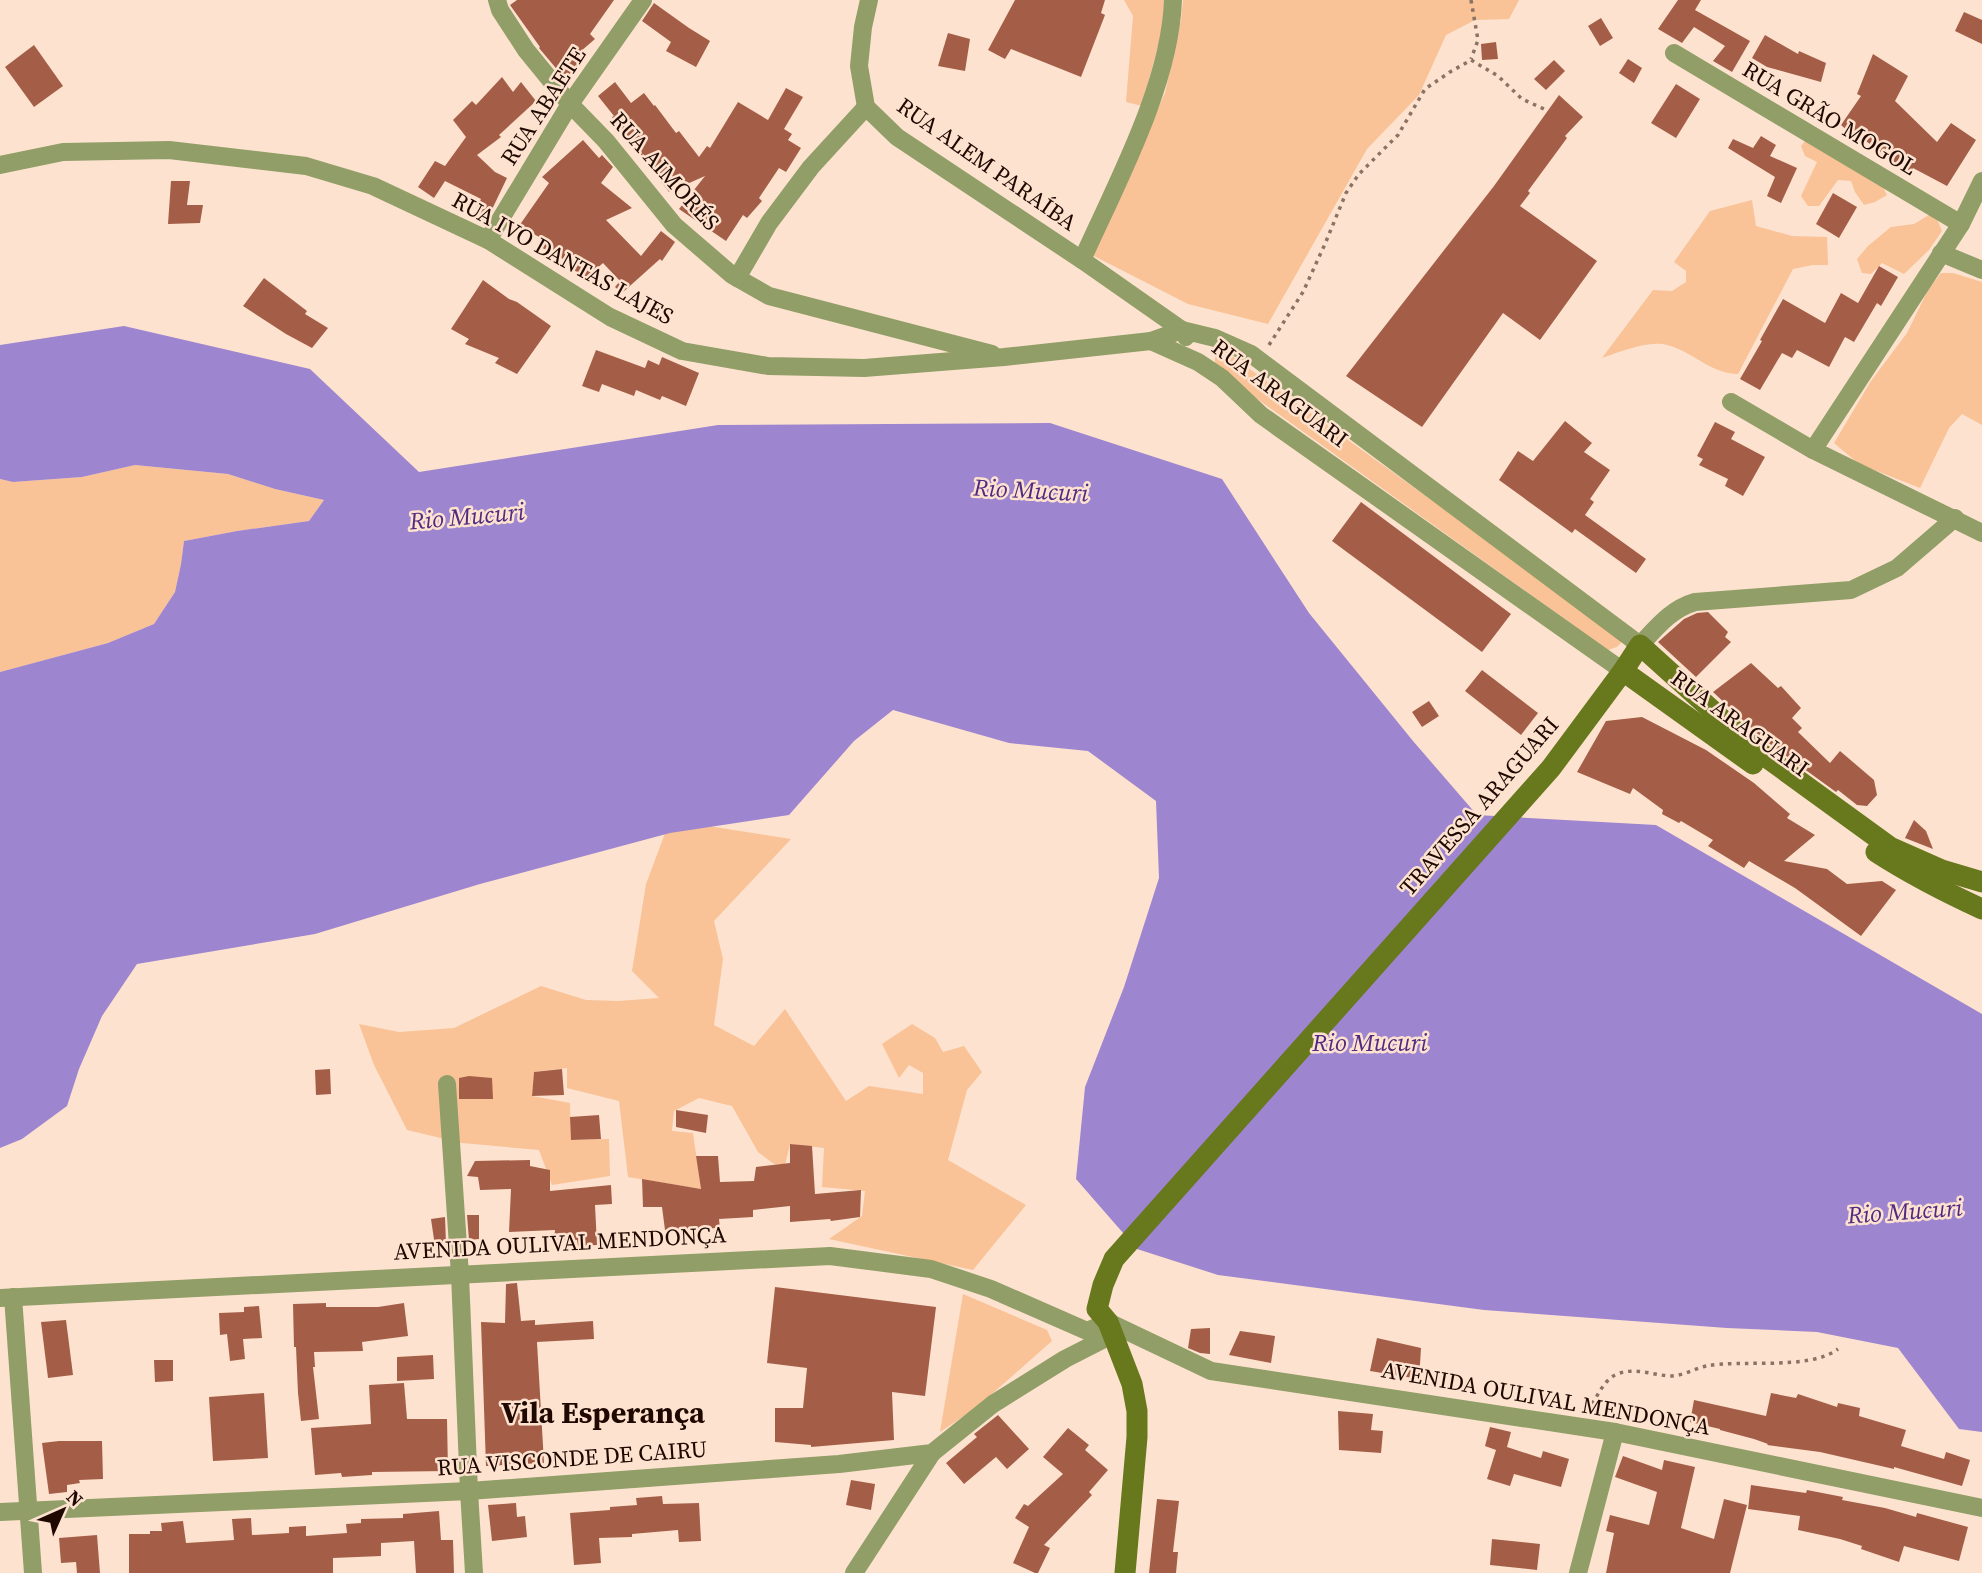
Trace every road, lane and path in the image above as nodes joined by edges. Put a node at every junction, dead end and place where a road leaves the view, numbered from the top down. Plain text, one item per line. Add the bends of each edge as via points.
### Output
1 (497, 0) edge
2 (643, 0) edge
3 (869, 0) edge
4 (1173, 0) edge
5 (1471, 0) edge
6 (1674, 53) dead end
7 (1471, 60) junction
8 (570, 104) junction
9 (866, 107) junction
10 (1544, 108) dead end
11 (0, 165) edge
12 (1982, 181) edge
13 (1961, 224) junction
14 (488, 240) junction
15 (1941, 253) junction
16 (1082, 260) junction
17 (1982, 270) edge
18 (737, 278) junction
19 (1182, 330) junction
20 (1151, 341) junction
21 (1004, 357) junction
22 (1198, 362) junction
23 (1270, 369) junction
24 (1731, 402) dead end
25 (1813, 450) junction
26 (1955, 518) junction
27 (1982, 533) edge
28 (1640, 645) junction
29 (1623, 671) junction
30 (1884, 850) junction
31 (1982, 882) edge
32 (1982, 909) edge
33 (447, 1084) dead end
34 (460, 1275) junction
35 (6, 1298) edge
36 (1110, 1329) junction
37 (1838, 1349) dead end
38 (1585, 1411) dead end
39 (1615, 1432) junction
40 (932, 1453) junction
41 (469, 1491) junction
42 (1982, 1508) edge
43 (29, 1510) junction
44 (0, 1512) edge
45 (33, 1573) edge
46 (474, 1573) edge
47 (854, 1573) edge
48 (1125, 1573) edge
49 (1578, 1573) edge

1 - 8 street, RUA AIMORÉS via 526,50
2 - 8 street, RUA ABAETE
3 - 9 street, RUA ALEM PARAÍBA via 859,66
4 - 16 street, RUA ALEM PARAÍBA via 1156,87
5 - 7 path via 1478,40
6 - 13 street, RUA GRÃO MOGOL
7 - 10 path via 1498,76 1522,99
7 - 23 path via 1425,89 1398,135 1346,193 1303,292 1269,346
8 - 14 street, RUA ABAETE
8 - 18 street, RUA AIMORÉS via 607,141 674,225
9 - 16 street, RUA ALEM PARAÍBA via 897,137
9 - 18 street via 811,167
11 - 14 street, RUA IVO DANTAS LAJES via 63,152 169,150 306,166 373,186
12 - 13 street
13 - 15 street
14 - 21 street, RUA IVO DANTAS LAJES via 610,317 682,351 768,366 864,368
15 - 17 street
15 - 25 street
16 - 19 street, RUA ALEM PARAÍBA
18 - 21 street, RUA AIMORÉS via 769,296
19 - 20 street
19 - 22 street, RUA ALEM PARAÍBA
19 - 23 street, RUA ARAGUARI via 1215,338 1251,354
20 - 21 street, RUA IVO DANTAS LAJES
20 - 22 street, RUA ARAGUARI
22 - 29 street, RUA ARAGUARI via 1261,415
23 - 28 street, RUA ARAGUARI
24 - 25 street
25 - 26 street
26 - 27 street
26 - 28 street, TRAVESSA ARAGUARI via 1897,568 1851,590 1695,603 1680,607
28 - 29 street, TRAVESSA ARAGUARI
28 - 30 street, RUA ARAGUARI via 1755,749
29 - 30 street, RUA ARAGUARI via 1836,826
29 - 36 street, TRAVESSA ARAGUARI via 1550,768 1114,1259 1097,1309
30 - 31 street
30 - 32 street via 1922,880
33 - 34 street
34 - 35 street, AVENIDA OULIVAL MENDONÇA
34 - 36 street, AVENIDA OULIVAL MENDONÇA via 830,1256 931,1269 991,1289 1087,1331
34 - 41 street
35 - 43 street
36 - 39 street, AVENIDA OULIVAL MENDONÇA via 1211,1371
36 - 40 street via 993,1404
36 - 48 street via 1132,1384 1137,1411
37 - 38 path via 1831,1355 1791,1362 1706,1366 1681,1375 1629,1371 1607,1381
39 - 42 street, AVENIDA OULIVAL MENDONÇA
39 - 49 street
40 - 41 street, RUA VISCONDE DE CAIRU
40 - 47 street
41 - 43 street, RUA VISCONDE DE CAIRU
41 - 46 street
43 - 44 street, RUA VISCONDE DE CAIRU
43 - 45 street

